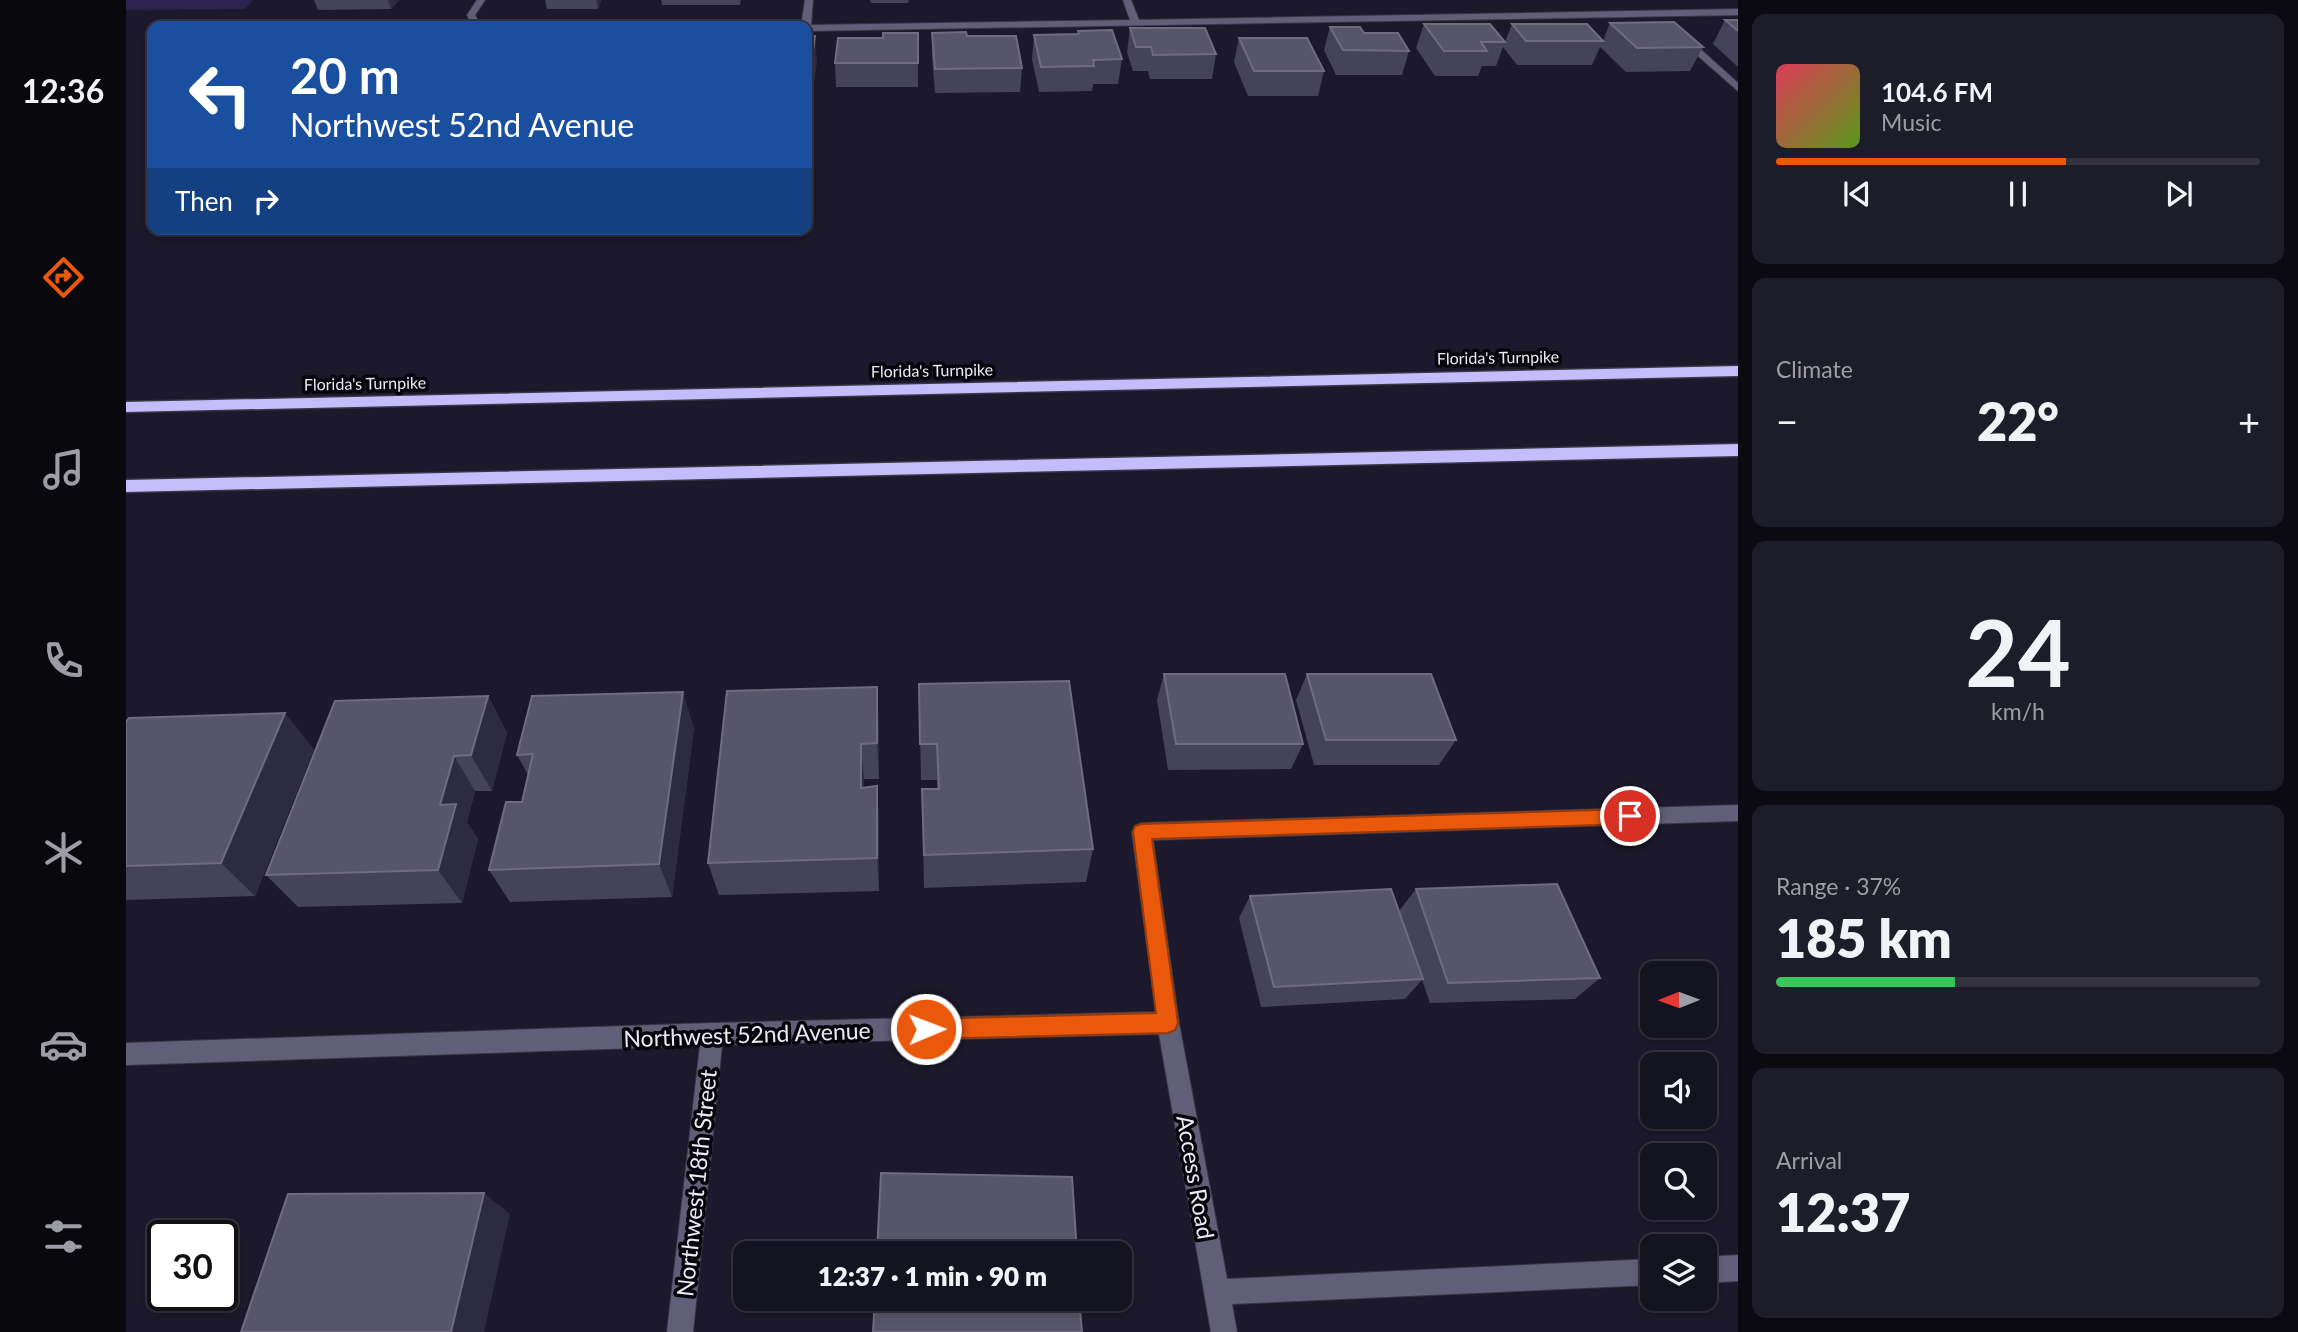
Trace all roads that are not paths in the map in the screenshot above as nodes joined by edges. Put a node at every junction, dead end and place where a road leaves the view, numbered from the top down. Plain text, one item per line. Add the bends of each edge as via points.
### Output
1 (481, 0) edge
2 (809, 0) edge
3 (1127, 0) edge
4 (1458, 9) dead end
5 (1738, 12) edge
6 (1655, 13) junction
7 (1465, 17) junction
8 (474, 21) edge
9 (807, 21) edge
10 (1664, 22) edge
11 (1136, 23) junction
12 (812, 27) edge
13 (1673, 30) edge
14 (1738, 88) edge
15 (1738, 371) edge
16 (126, 407) edge
17 (1738, 450) edge
18 (126, 486) edge
19 (1738, 813) edge
20 (1168, 1023) junction
21 (712, 1034) junction
22 (126, 1054) edge
23 (1738, 1268) edge
24 (1717, 1269) edge
25 (1640, 1273) edge
26 (1217, 1292) junction
27 (680, 1332) edge
28 (1224, 1332) edge

1 - 8 street via 471,15
2 - 9 street
3 - 11 street
4 - 7 street
5 - 6 street
6 - 7 street
6 - 10 street
7 - 11 street
11 - 12 street
13 - 14 street
15 - 16 highway, Florida's Turnpike
17 - 18 highway
19 - 20 street via 1142,832
20 - 21 street, Northwest 52nd Avenue
20 - 26 street, Access Road
21 - 22 street, Northwest 52nd Avenue
21 - 27 street, Northwest 18th Street
23 - 24 street
25 - 26 street
26 - 28 street, Access Road

